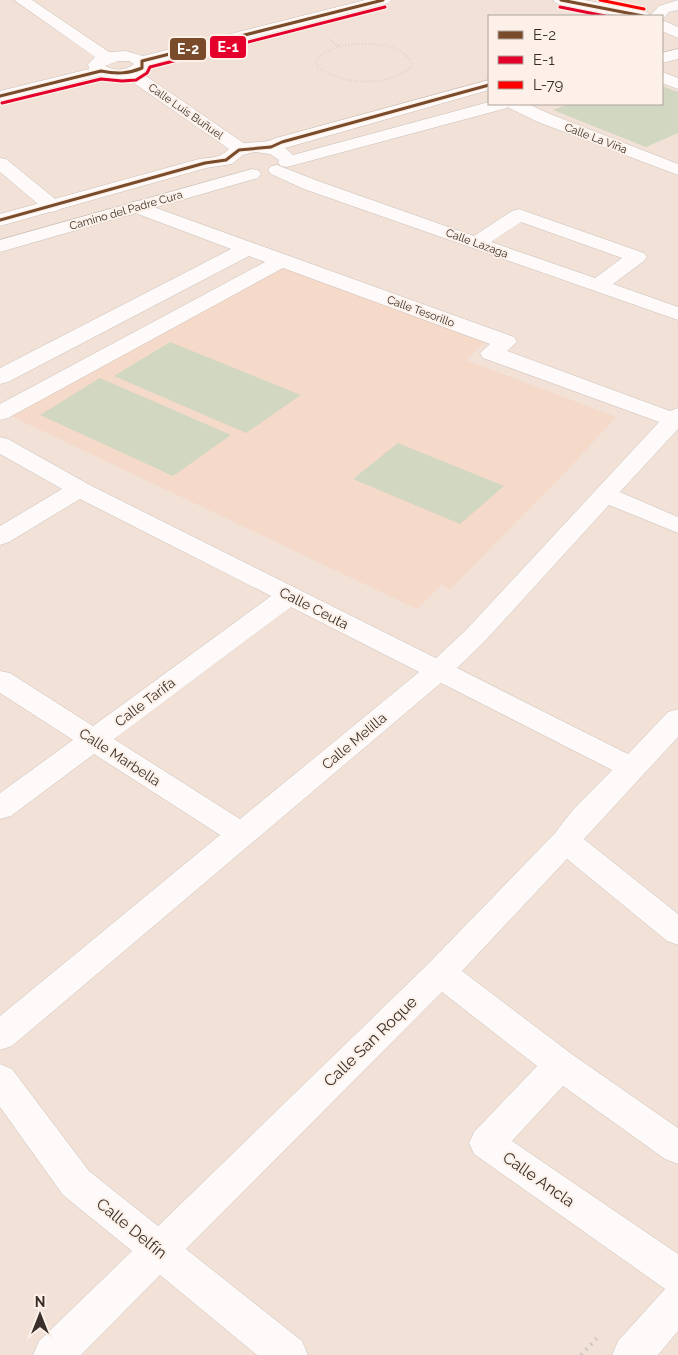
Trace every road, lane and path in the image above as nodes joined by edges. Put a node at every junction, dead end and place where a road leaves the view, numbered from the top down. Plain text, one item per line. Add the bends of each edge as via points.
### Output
1 (22, 0) edge
2 (382, 0) edge
3 (562, 0) edge
4 (616, 0) edge
5 (667, 10) edge
6 (638, 15) edge
7 (338, 47) joint
8 (678, 54) edge
9 (663, 58) edge
10 (103, 65) junction
11 (136, 67) junction
12 (663, 77) edge
13 (678, 84) edge
14 (488, 85) edge
15 (0, 96) edge
16 (497, 105) edge
17 (517, 105) edge
18 (269, 149) junction
19 (234, 155) junction
20 (0, 163) edge
21 (282, 166) junction
22 (678, 170) edge
23 (252, 174) junction
24 (52, 206) junction
25 (136, 207) junction
26 (0, 220) edge
27 (477, 242) junction
28 (0, 246) edge
29 (238, 246) junction
30 (282, 261) junction
31 (597, 286) junction
32 (678, 314) edge
33 (0, 377) edge
34 (0, 413) edge
35 (676, 418) edge
36 (0, 444) edge
37 (80, 489) junction
38 (606, 495) junction
39 (678, 526) edge
40 (0, 537) edge
41 (289, 596) junction
42 (438, 671) junction
43 (0, 680) edge
44 (678, 720) edge
45 (93, 740) junction
46 (632, 768) junction
47 (0, 808) edge
48 (241, 834) junction
49 (566, 841) junction
50 (678, 932) edge
51 (440, 973) junction
52 (0, 1036) edge
53 (561, 1065) junction
54 (0, 1079) edge
55 (678, 1148) edge
56 (158, 1250) junction
57 (678, 1276) edge
58 (678, 1302) edge
59 (53, 1355) edge
60 (288, 1355) edge
61 (632, 1355) edge

1 - 10 street
2 - 11 street
3 - 6 street
4 - 5 street
7 - 7 path via 353,44 390,47 410,57 412,62 410,69 391,78 352,81 330,76 318,68 316,61 320,55
8 - 9 street
10 - 11 street via 118,74
10 - 15 street
11 - 19 street, Calle Luis Buñuel
12 - 13 street
14 - 18 street via 282,142
16 - 21 street
17 - 22 street, Calle La Viña
18 - 19 street, Camino del Padre Cura
18 - 21 street, Calle Lazaga via 287,158
19 - 23 street, Calle Luis Buñuel via 230,168
19 - 24 street, Camino del Padre Cura
20 - 24 street
21 - 23 street, Camino del Padre Cura
21 - 27 street, Calle Lazaga via 311,185
23 - 25 street, Camino del Padre Cura
24 - 26 street, Camino del Padre Cura
25 - 28 street, Camino del Padre Cura
25 - 29 street, Calle Tesorillo
27 - 31 street, Calle Lazaga
27 - 31 street via 519,215 637,257
29 - 30 street, Calle Tesorillo
29 - 33 street
30 - 34 street
30 - 35 street, Calle Tesorillo via 506,342 491,353
31 - 32 street, Calle Lazaga
35 - 38 street, Calle Melilla
36 - 37 street, Calle Ceuta
37 - 40 street
37 - 41 street, Calle Ceuta
38 - 39 street
38 - 42 street, Calle Melilla via 475,636
41 - 42 street, Calle Ceuta
41 - 45 street, Calle Tarifa
42 - 46 street, Calle Ceuta
42 - 48 street, Calle Melilla
43 - 45 street, Calle Marbella
44 - 46 street, Calle San Roque
45 - 47 street, Calle Tarifa
45 - 48 street, Calle Marbella
46 - 49 street, Calle San Roque
48 - 52 street, Calle Melilla
49 - 50 street
49 - 51 street, Calle San Roque
51 - 53 street
51 - 56 street, Calle San Roque
53 - 55 street
53 - 57 street, Calle Ancla via 487,1143
54 - 56 street, Calle Delfín via 76,1183
56 - 59 street, Calle San Roque
56 - 60 street, Calle Delfín
58 - 61 street

